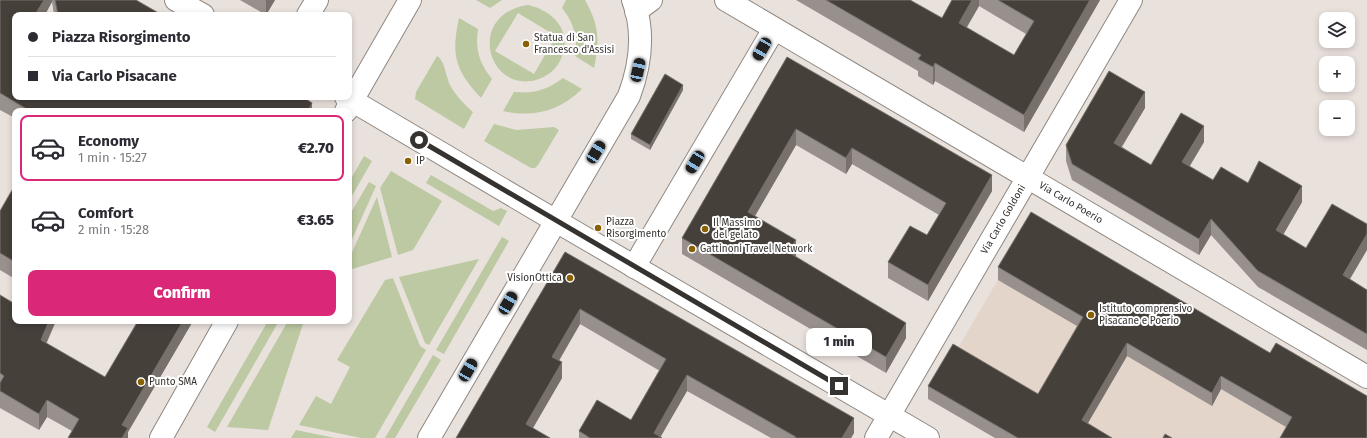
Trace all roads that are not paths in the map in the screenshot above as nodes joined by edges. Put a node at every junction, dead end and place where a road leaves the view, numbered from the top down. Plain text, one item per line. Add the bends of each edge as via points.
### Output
1 (176, 0) edge
2 (317, 0) edge
3 (410, 0) edge
4 (726, 0) edge
5 (1131, 0) edge
6 (640, 4) edge
7 (198, 12) edge
8 (310, 12) edge
9 (774, 28) junction
10 (352, 96) edge
11 (348, 103) edge
12 (1028, 178) junction
13 (556, 221) junction
14 (634, 267) junction
15 (225, 324) edge
16 (1367, 377) edge
17 (890, 416) junction
18 (161, 438) edge
19 (429, 438) edge
20 (876, 438) edge
21 (928, 438) edge

1 - 7 street
2 - 8 street
3 - 10 street
4 - 9 street
5 - 12 street, Via Carlo Goldoni
6 - 13 street via 640,60 629,96
9 - 12 street, Via Carlo Poerio
9 - 14 street
11 - 13 street
12 - 16 street, Via Carlo Poerio
12 - 17 street, Via Carlo Goldoni
13 - 14 street
13 - 19 street
14 - 17 street
15 - 18 street
17 - 20 street, Via Carlo Goldoni
17 - 21 street

